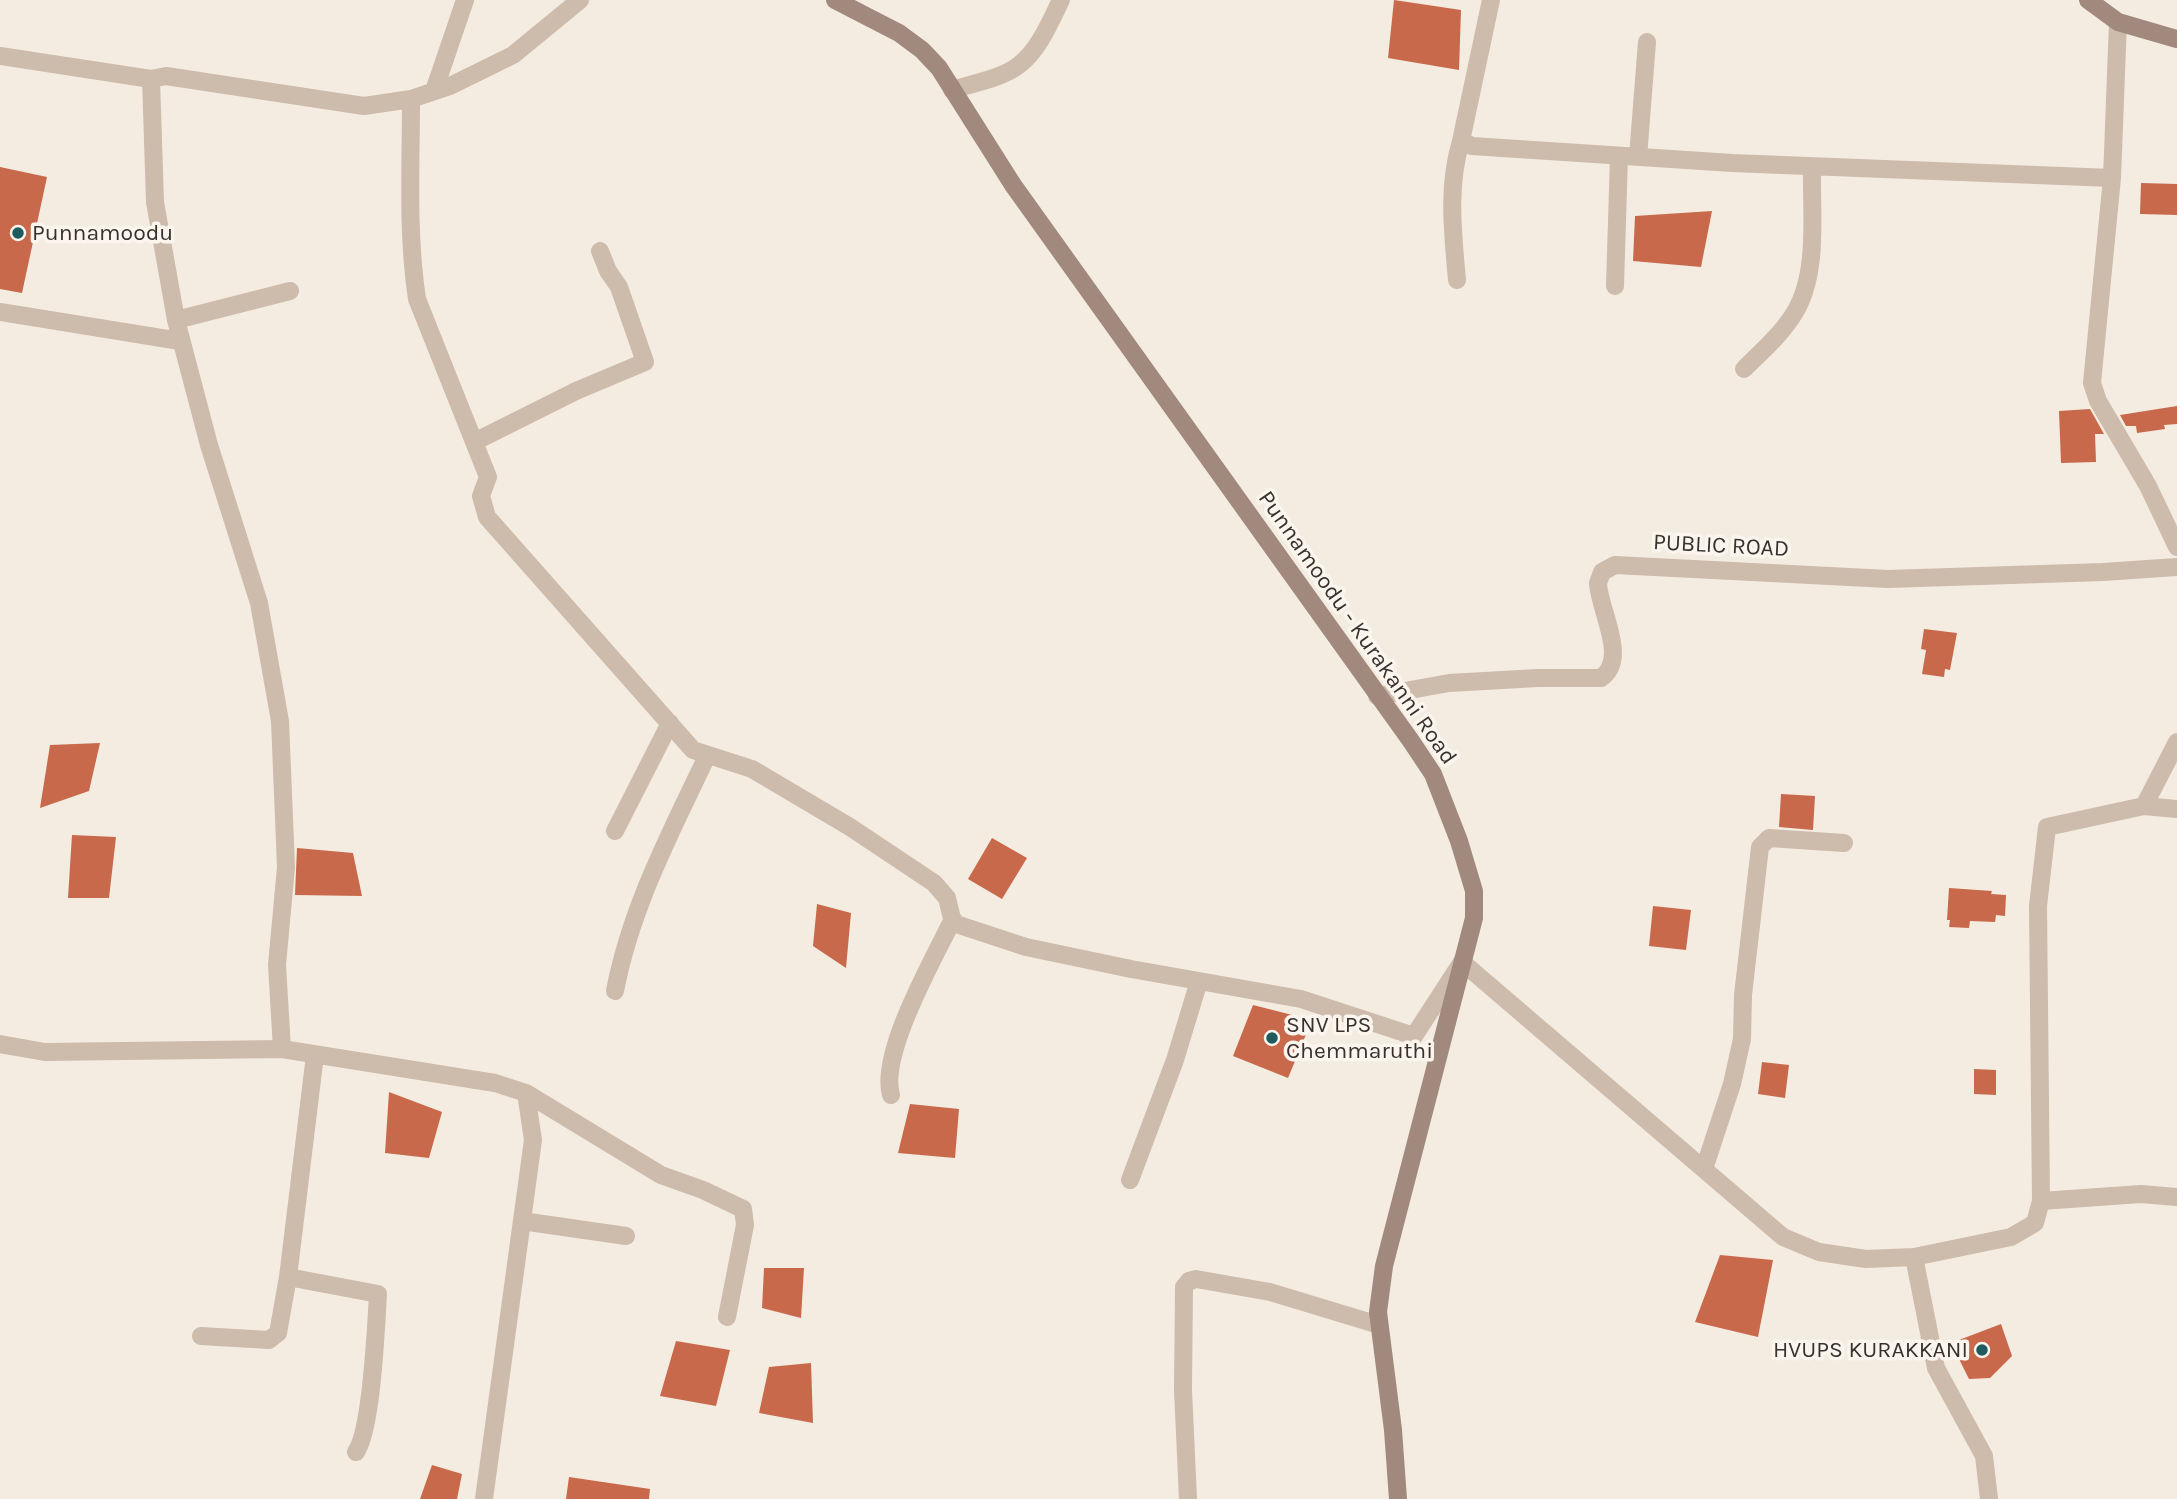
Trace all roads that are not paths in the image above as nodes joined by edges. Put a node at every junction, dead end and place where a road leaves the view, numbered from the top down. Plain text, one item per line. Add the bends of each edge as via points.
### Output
1 (465, 0) edge
2 (580, 0) edge
3 (835, 0) edge
4 (1061, 0) edge
5 (1491, 0) edge
6 (2088, 0) edge
7 (2118, 22) junction
8 (2177, 39) edge
9 (1647, 42) dead end
10 (0, 56) edge
11 (151, 79) junction
12 (951, 90) junction
13 (434, 91) junction
14 (411, 99) junction
15 (1461, 141) junction
16 (1619, 156) junction
17 (1638, 157) junction
18 (1812, 167) junction
19 (2112, 178) junction
20 (600, 251) dead end
21 (1457, 281) dead end
22 (1615, 286) dead end
23 (290, 291) dead end
24 (0, 312) edge
25 (176, 320) junction
26 (180, 341) junction
27 (1744, 369) dead end
28 (474, 442) junction
29 (2177, 547) edge
30 (2177, 567) edge
31 (1377, 696) junction
32 (670, 723) junction
33 (2177, 742) edge
34 (707, 756) junction
35 (2144, 806) junction
36 (2177, 809) edge
37 (615, 831) dead end
38 (1844, 843) dead end
39 (953, 919) junction
40 (1462, 962) junction
41 (1199, 981) junction
42 (615, 991) dead end
43 (0, 1044) edge
44 (282, 1049) junction
45 (315, 1055) junction
46 (526, 1093) junction
47 (891, 1095) dead end
48 (1704, 1170) junction
49 (1130, 1180) dead end
50 (2177, 1197) edge
51 (2041, 1201) junction
52 (522, 1221) junction
53 (626, 1236) dead end
54 (1914, 1257) junction
55 (288, 1277) junction
56 (727, 1317) dead end
57 (1379, 1325) junction
58 (201, 1336) dead end
59 (356, 1452) dead end
60 (484, 1499) edge
61 (1188, 1499) edge
62 (1398, 1499) edge
63 (1989, 1499) edge

1 - 13 street
2 - 13 street via 513,55
3 - 12 main road, Punnamoodu - Kurakanni Road via 922,50
4 - 12 street via 1038,44 1019,66
5 - 15 street
6 - 7 main road
7 - 8 main road
7 - 19 street
9 - 17 street
10 - 11 street
11 - 14 street via 166,76 364,106
11 - 25 street via 155,202
12 - 31 main road, Punnamoodu - Kurakanni Road via 1020,195
13 - 14 street
14 - 28 street via 416,299
15 - 16 street via 1472,146
15 - 21 street via 1454,163 1452,223
16 - 17 street
16 - 22 street
17 - 18 street
18 - 19 street
18 - 27 street via 1807,285 1772,342
19 - 29 street via 2092,383
20 - 28 street via 620,287 645,362
23 - 25 street
24 - 26 street
25 - 26 street
26 - 44 street via 259,603 280,721 286,867 277,965
28 - 32 street via 488,477 481,496 487,517
30 - 31 street, PUBLIC ROAD via 1888,579 1615,565 1602,572 1598,583 1614,653 1612,666 1601,678 1449,683
31 - 40 main road, Punnamoodu - Kurakanni Road via 1433,774 1459,841 1474,891 1472,929
32 - 34 street via 693,750
32 - 37 street
33 - 35 street
34 - 39 street via 752,769 850,827 923,876 947,898
34 - 42 street via 634,916
35 - 36 street
35 - 51 street via 2047,827 2038,906
38 - 48 street via 1769,838 1760,847 1742,1039
39 - 41 street via 953,923 1026,947
39 - 47 street via 902,1027 888,1079
40 - 41 street via 1414,1036 1301,999
40 - 48 street
40 - 57 main road, Punnamoodu - Kurakanni Road via 1384,1266
41 - 49 street
43 - 44 street via 46,1052
44 - 45 street
45 - 46 street via 495,1083
45 - 55 street
46 - 52 street via 533,1140
46 - 56 street via 661,1175 743,1209 745,1225
48 - 54 street via 1783,1237 1819,1252 1866,1259
50 - 51 street via 2141,1194
51 - 54 street via 2035,1223 2011,1237
52 - 53 street
52 - 60 street
54 - 63 street via 1936,1368 1984,1456
55 - 58 street via 274,1338
55 - 59 street via 378,1294 368,1400
57 - 61 street via 1270,1292 1189,1281 1184,1287 1183,1364
57 - 62 main road, Punnamoodu - Kurakanni Road

